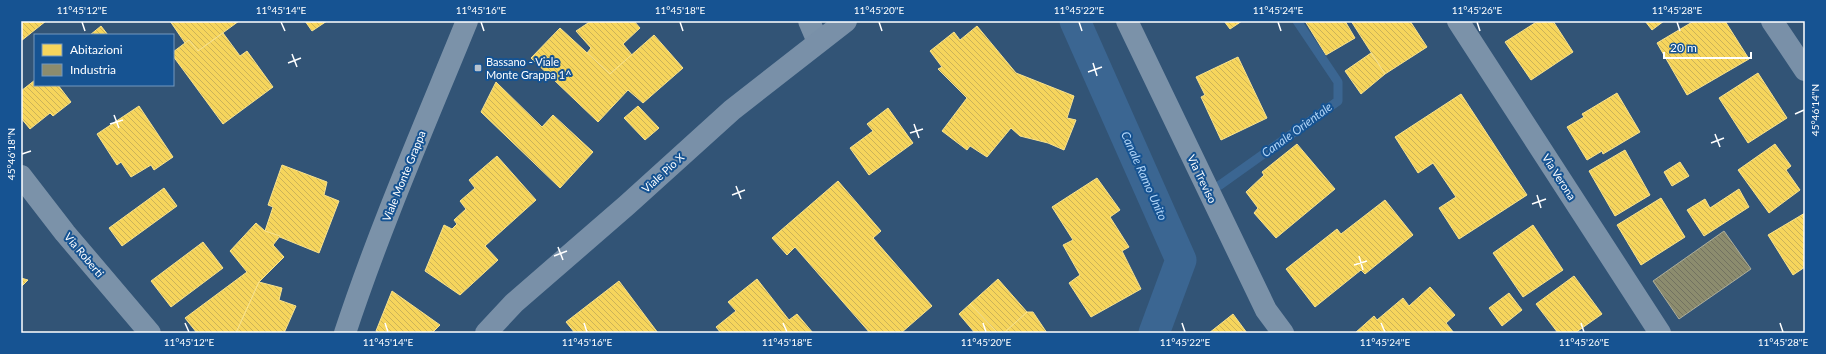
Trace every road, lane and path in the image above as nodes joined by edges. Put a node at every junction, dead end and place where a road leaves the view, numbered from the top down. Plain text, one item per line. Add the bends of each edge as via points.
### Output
1 (467, 21) edge
2 (809, 21) edge
3 (846, 21) edge
4 (1127, 21) edge
5 (1458, 21) edge
6 (1772, 21) edge
7 (818, 42) junction
8 (1805, 70) edge
9 (21, 176) edge
10 (150, 333) edge
11 (345, 333) edge
12 (486, 333) edge
13 (1283, 333) edge
14 (1660, 333) edge

1 - 11 street, Viale Monte Grappa via 394,200
2 - 7 street
3 - 7 main road, Viale Pio X
4 - 13 street, Via Treviso via 1266,310
5 - 14 street, Via Verona
6 - 8 main road
7 - 12 main road, Viale Pio X via 732,110 514,303
9 - 10 street, Via Roberti

